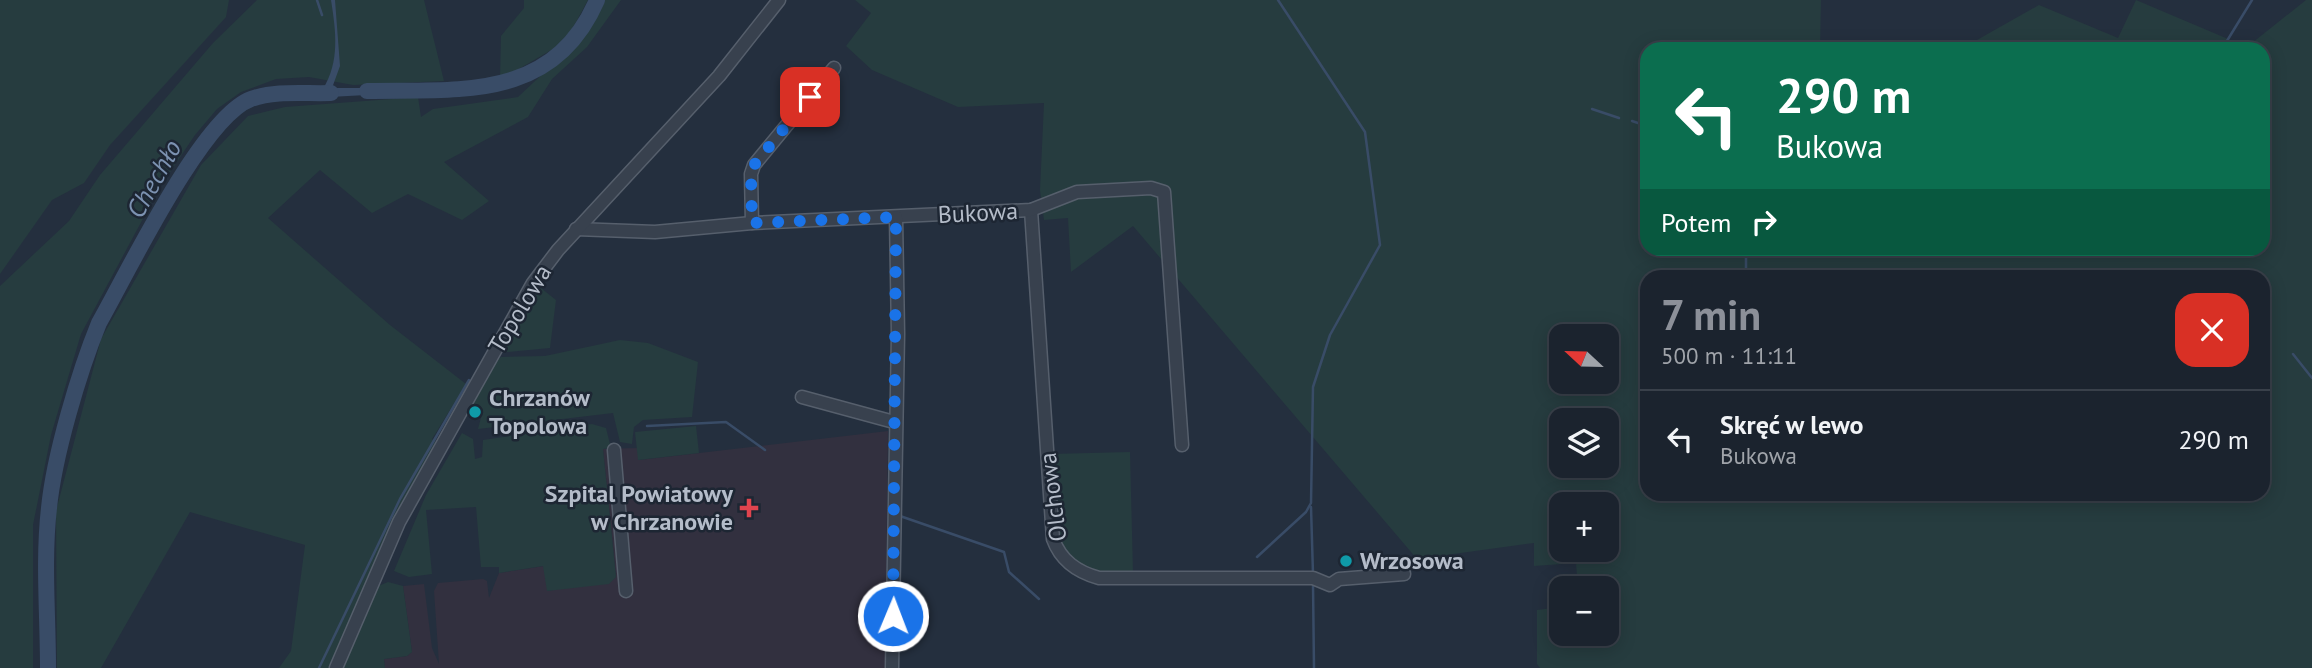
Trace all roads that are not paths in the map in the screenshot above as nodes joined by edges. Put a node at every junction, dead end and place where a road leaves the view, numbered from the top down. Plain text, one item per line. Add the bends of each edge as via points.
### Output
1 (779, 0) edge
2 (834, 68) dead end
3 (1031, 210) junction
4 (896, 217) junction
5 (752, 223) junction
6 (576, 229) junction
7 (802, 397) dead end
8 (894, 422) junction
9 (1182, 444) dead end
10 (614, 450) dead end
11 (1404, 574) dead end
12 (626, 591) dead end
13 (336, 668) edge
14 (892, 668) edge

1 - 6 street, Topolowa via 719,76
2 - 5 street via 754,165
3 - 4 street, Bukowa
3 - 9 street, Bukowa via 1077,192 1151,188 1164,192
3 - 11 street, Olchowa via 1053,539 1061,557 1099,578 1313,578 1330,585 1339,579
4 - 5 street, Bukowa
4 - 8 street
5 - 6 street, Bukowa via 655,232
6 - 13 street, Topolowa via 533,283 431,460
7 - 8 street
8 - 14 street
10 - 12 street

